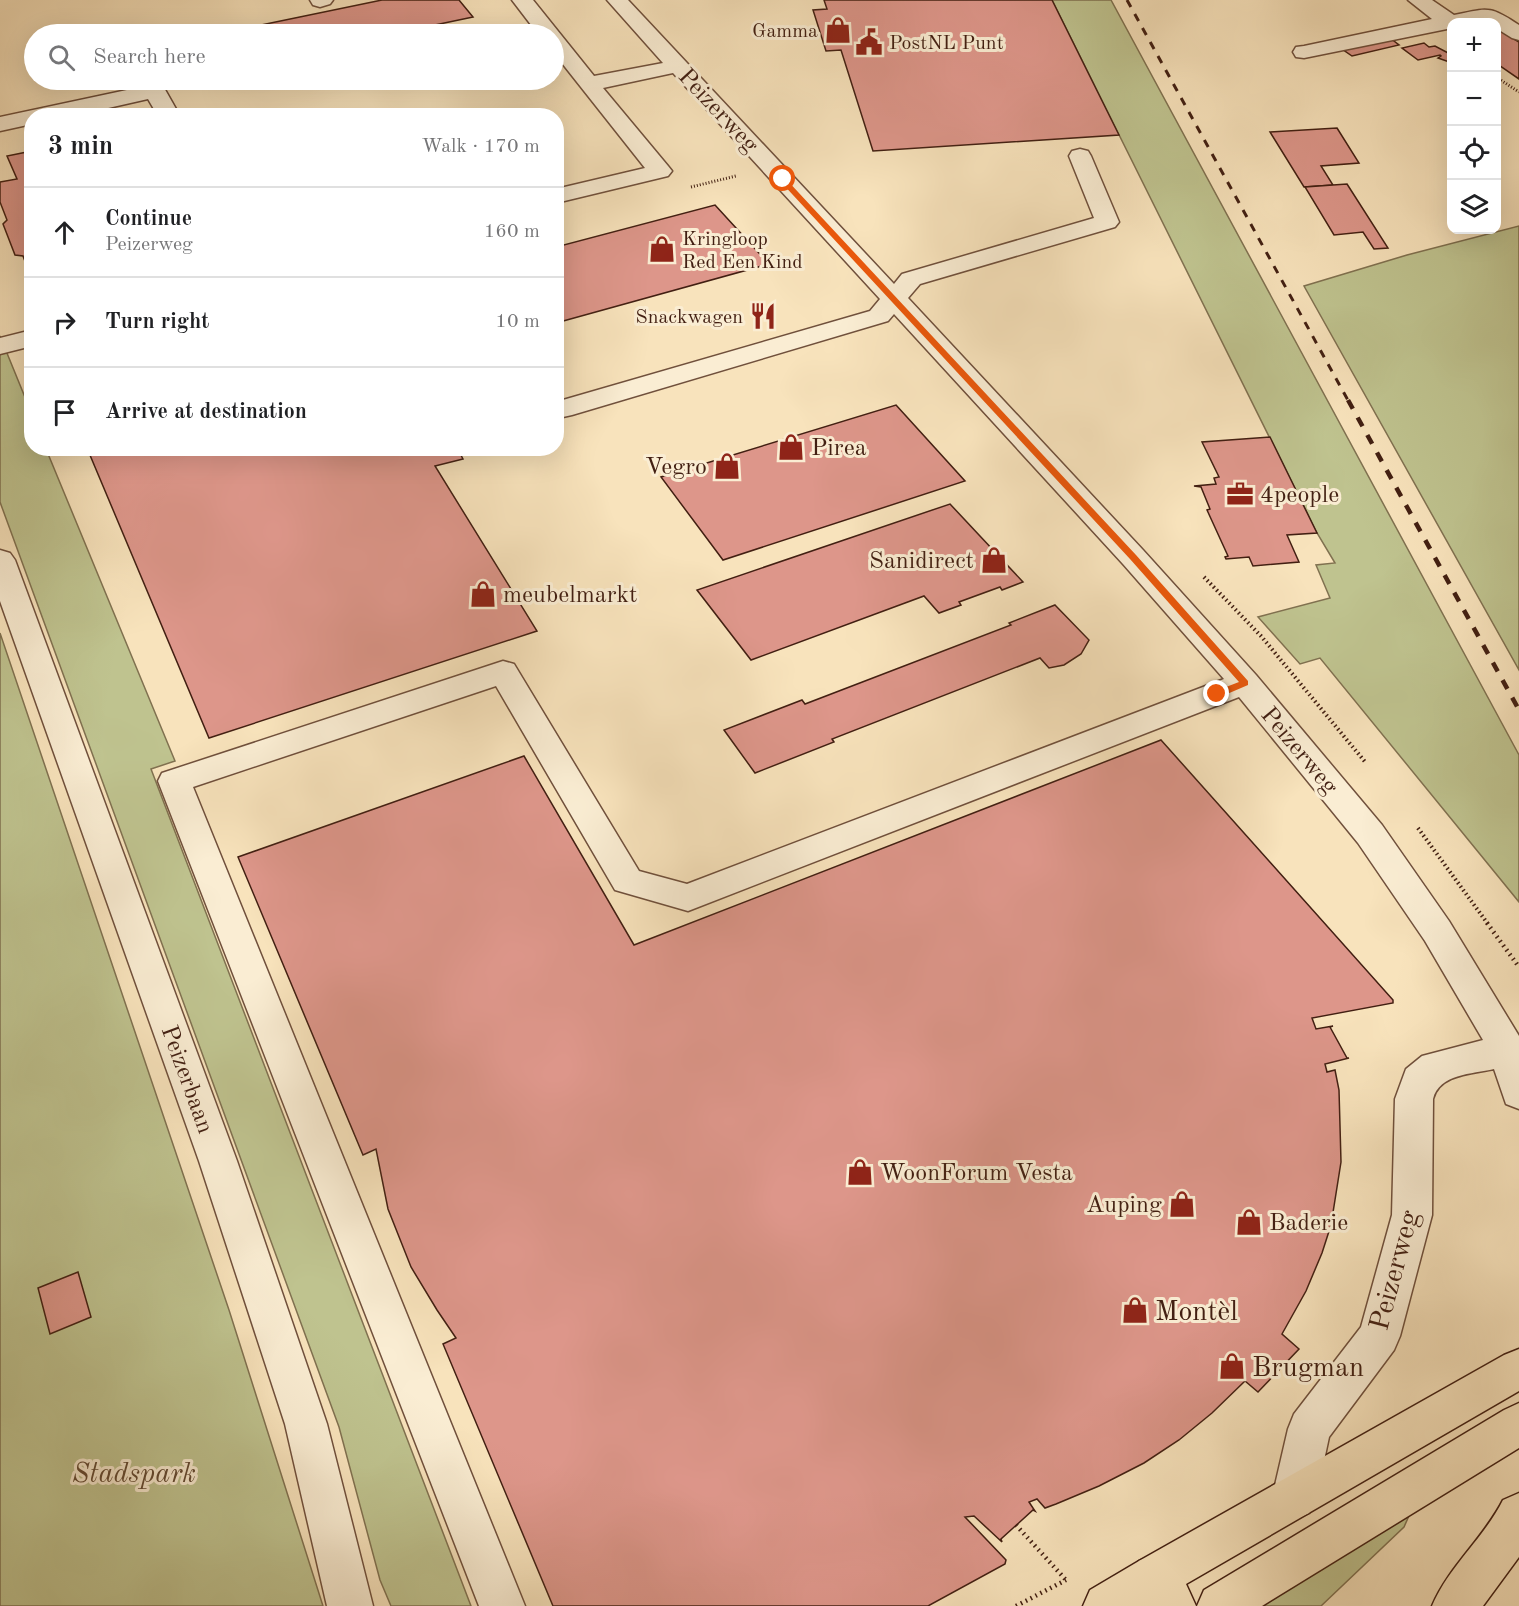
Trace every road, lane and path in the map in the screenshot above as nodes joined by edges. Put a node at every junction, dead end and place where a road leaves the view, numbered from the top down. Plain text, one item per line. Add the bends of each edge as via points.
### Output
1 (522, 0) edge
2 (617, 0) edge
3 (1418, 0) edge
4 (1470, 18) edge
5 (1495, 18) edge
6 (1447, 20) edge
7 (1501, 22) edge
8 (1447, 23) edge
9 (541, 24) edge
10 (1519, 34) edge
11 (1304, 52) dead end
12 (564, 53) edge
13 (678, 66) junction
14 (1501, 80) edge
15 (589, 84) junction
16 (1519, 92) edge
17 (77, 108) edge
18 (165, 108) edge
19 (24, 119) edge
20 (0, 124) edge
21 (1080, 156) dead end
22 (564, 194) edge
23 (894, 299) junction
24 (24, 340) edge
25 (0, 346) edge
26 (564, 409) edge
27 (0, 560) edge
28 (1245, 683) junction
29 (1513, 1057) edge
30 (1519, 1093) edge
31 (1519, 1369) edge
32 (1519, 1424) edge
33 (1294, 1498) junction
34 (1519, 1515) edge
35 (1016, 1525) dead end
36 (1164, 1592) edge
37 (1089, 1598) edge
38 (350, 1606) edge
39 (502, 1606) edge
40 (1220, 1606) edge
41 (1455, 1606) edge

1 - 9 street
2 - 13 street, Peizerweg
3 - 6 street
4 - 5 street via 1489,14
7 - 10 street
8 - 11 street
12 - 15 street
13 - 15 street
13 - 23 street, Peizerweg
14 - 16 path
15 - 22 street via 660,171
17 - 18 street via 155,91
19 - 20 street
21 - 23 street via 1107,222 911,279
23 - 26 street via 879,316
23 - 28 street, Peizerweg
24 - 25 street
27 - 38 street, Peizerbaan via 230,1194 306,1424
28 - 29 street, Peizerweg via 1370,834 1437,931
28 - 39 street via 688,898 627,881 503,672 174,781
29 - 30 street, Peizerweg
29 - 33 street, Peizerweg via 1435,1067 1419,1080 1414,1099 1412,1215 1379,1336 1309,1429
31 - 33 main road
32 - 40 main road
33 - 36 main road
34 - 41 main road via 1511,1532
35 - 37 path
36 - 37 main road

